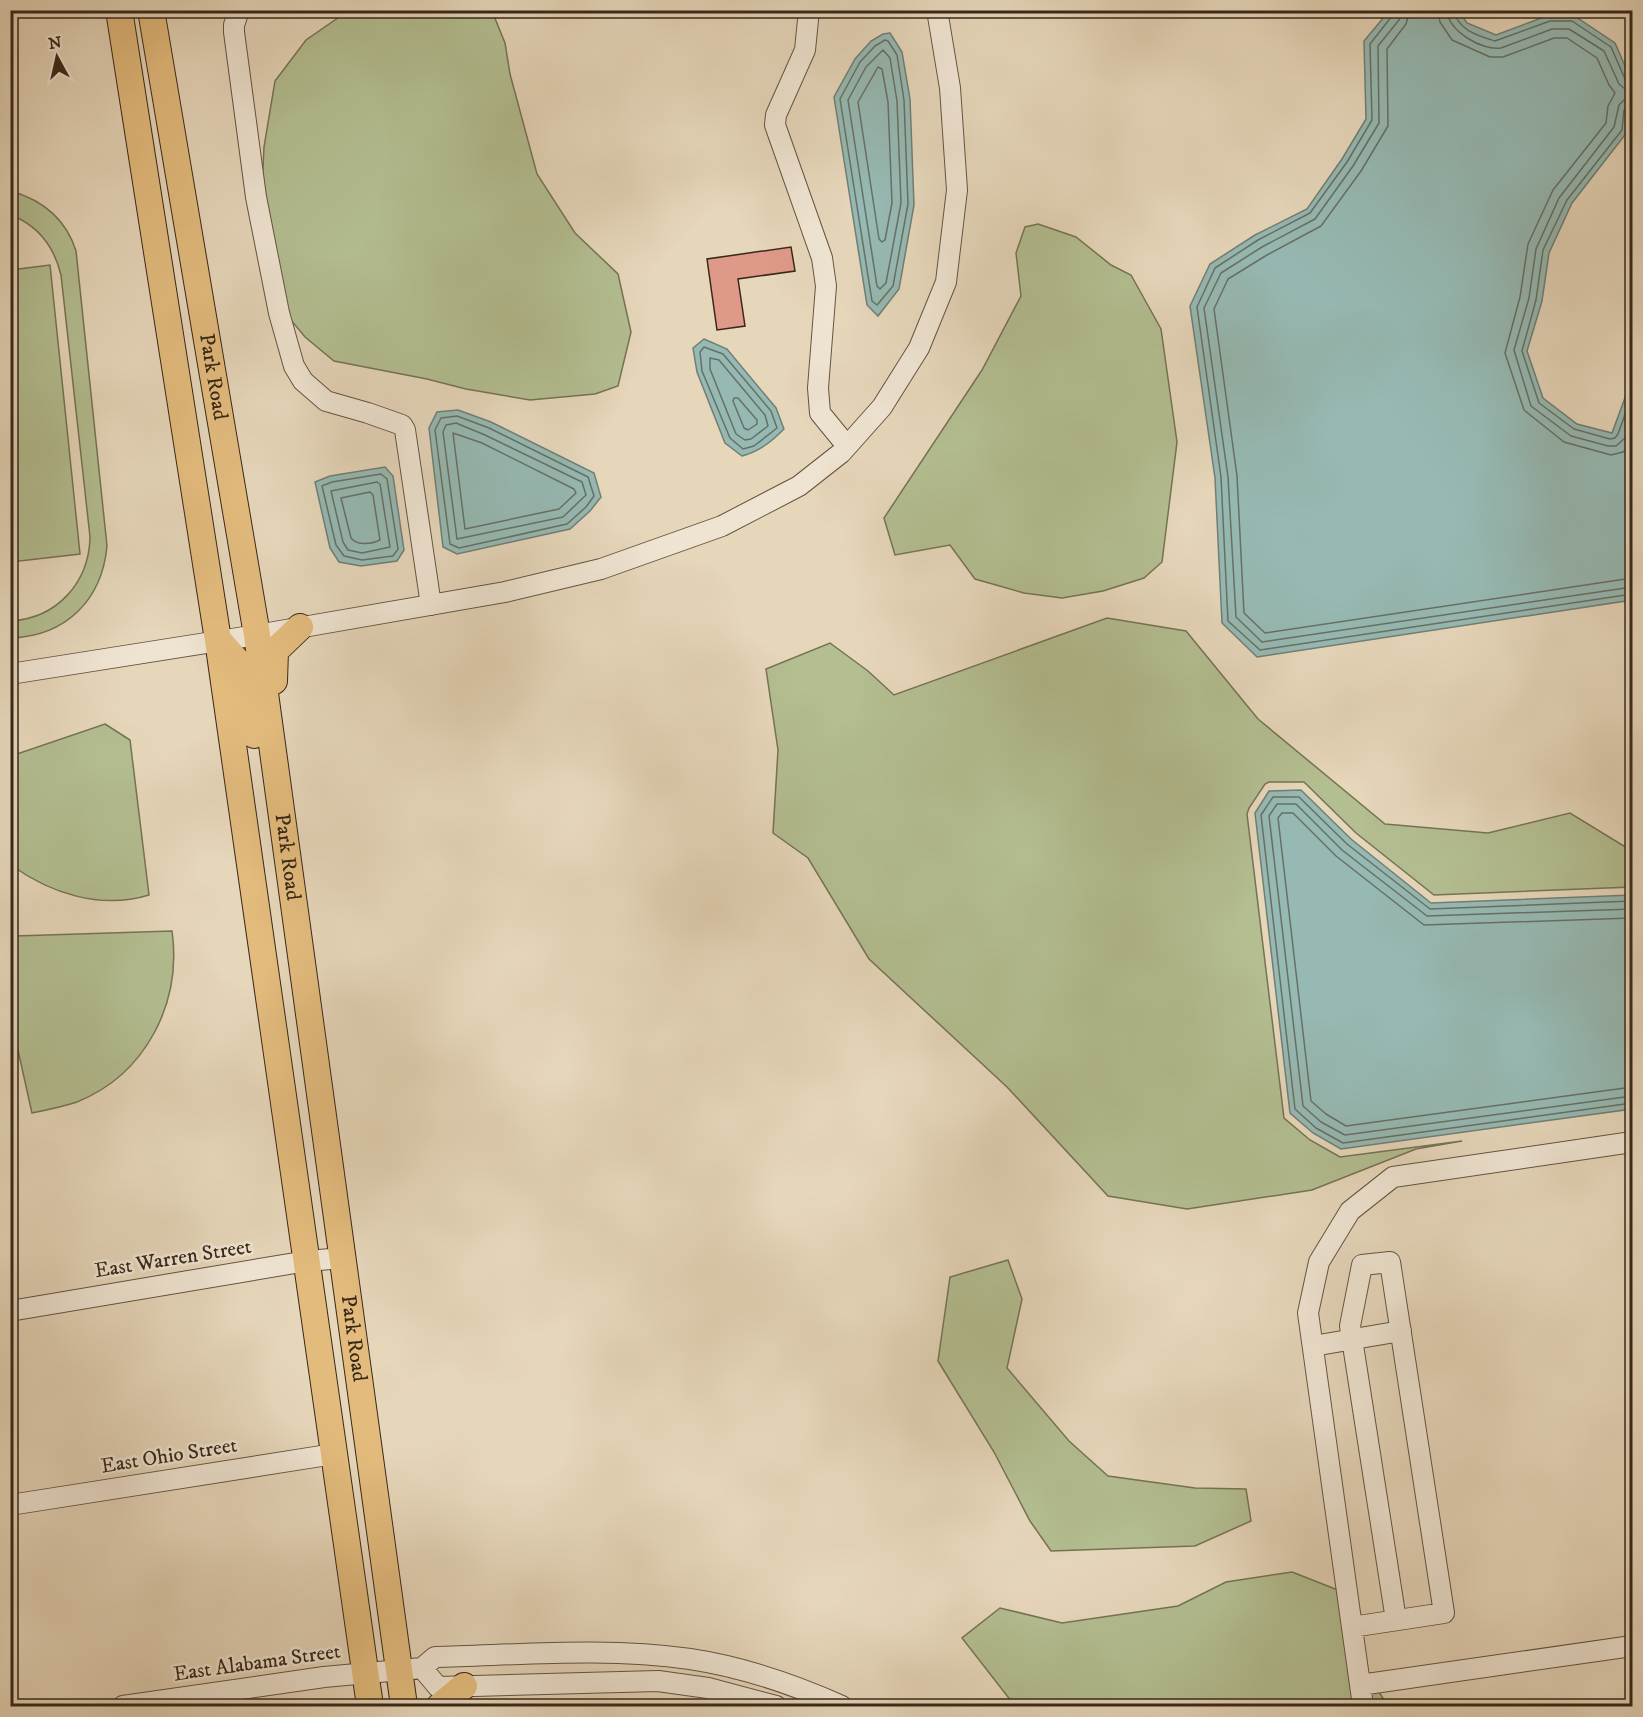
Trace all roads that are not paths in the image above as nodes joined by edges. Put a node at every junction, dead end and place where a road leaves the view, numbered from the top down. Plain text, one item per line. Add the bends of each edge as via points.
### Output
1 (119, 10) edge
2 (151, 10) edge
3 (239, 10) edge
4 (809, 10) edge
5 (937, 10) edge
6 (177, 375) junction
7 (847, 446) junction
8 (432, 605) junction
9 (300, 627) junction
10 (257, 634) junction
11 (218, 640) junction
12 (10, 674) edge
13 (290, 881) junction
14 (1632, 1142) edge
15 (343, 1258) junction
16 (307, 1261) junction
17 (10, 1311) edge
18 (1401, 1331) junction
19 (1352, 1339) junction
20 (1313, 1346) junction
21 (334, 1454) junction
22 (10, 1505) edge
23 (376, 1509) junction
24 (1396, 1620) junction
25 (1352, 1627) junction
26 (1632, 1646) edge
27 (410, 1669) junction
28 (366, 1673) junction
29 (1360, 1685) junction
30 (464, 1686) junction
31 (226, 1698) edge
32 (123, 1707) edge
33 (370, 1707) edge
34 (389, 1707) edge
35 (404, 1707) edge
36 (440, 1707) edge
37 (776, 1707) edge
38 (842, 1707) edge
39 (1363, 1707) edge

1 - 6 main road, Park Road
2 - 10 main road, Park Road
3 - 8 street via 234,32 256,197 279,313 294,366 303,381 326,401 402,425 405,430
4 - 7 street via 805,50 775,126 822,258 826,286 818,388 820,413
5 - 7 street via 950,88 957,190 946,282 919,348 882,406
6 - 10 main road via 191,399 208,478 224,593
6 - 11 main road, Park Road
7 - 8 street via 799,486 722,526 601,569
8 - 9 street
9 - 10 street
9 - 13 main road via 275,651 274,678 291,823
10 - 11 street
10 - 13 main road, Park Road
11 - 12 street
11 - 13 main road via 238,662 246,686 269,817
11 - 16 main road, Park Road
13 - 15 main road, Park Road
14 - 20 street via 1393,1177 1350,1211 1319,1262 1308,1313
15 - 16 street, East Warren Street
15 - 23 main road, Park Road
16 - 17 street, East Warren Street
16 - 21 main road, Park Road
16 - 23 main road via 325,1278 332,1300 358,1468
18 - 19 street
18 - 19 street via 1390,1262 1362,1265 1350,1326
18 - 24 street via 1444,1613
19 - 20 street
19 - 24 street
20 - 25 street
21 - 22 street, East Ohio Street
21 - 28 main road, Park Road
23 - 27 main road, Park Road
24 - 25 street
25 - 29 street
26 - 29 street
27 - 28 street, East Alabama Street
27 - 30 street via 438,1687
27 - 35 main road, Park Road
27 - 38 street, East Alabama Street via 435,1657 625,1653 679,1658 752,1672 800,1687
28 - 31 street, East Alabama Street
28 - 33 main road, Park Road
28 - 34 main road via 381,1686
29 - 39 street
30 - 36 main road
30 - 37 street via 658,1681 708,1688
31 - 32 street, East Alabama Street

